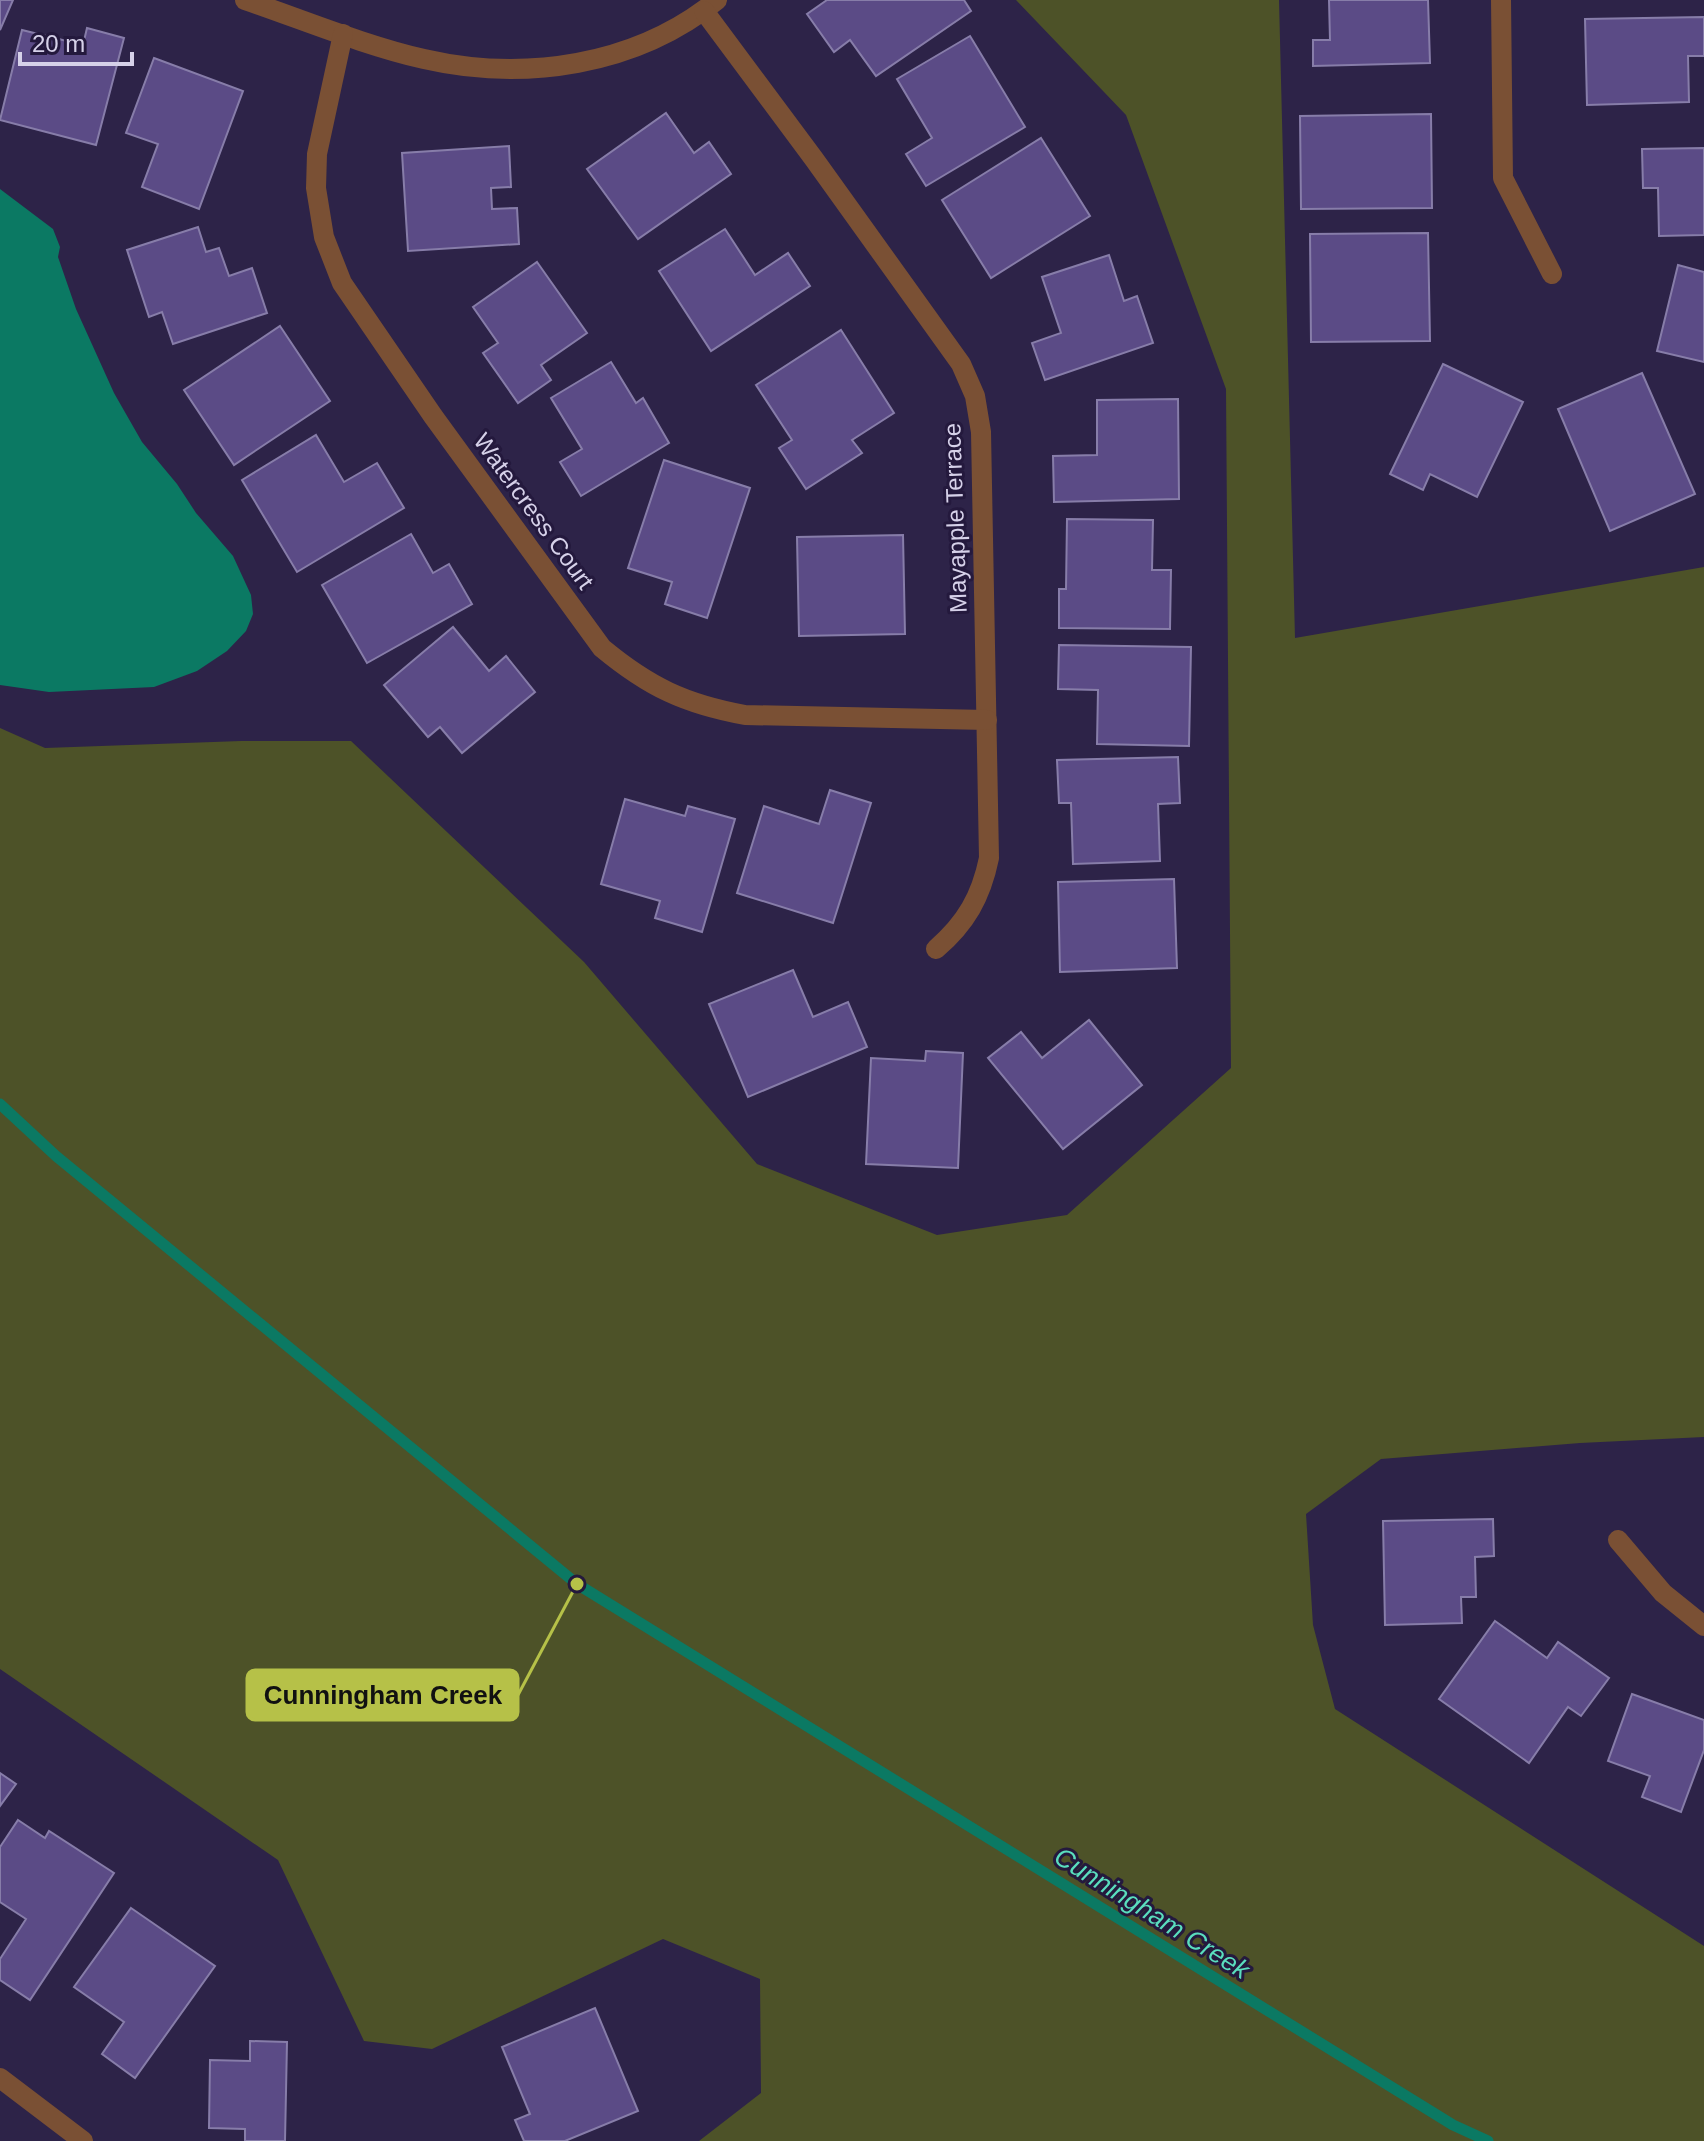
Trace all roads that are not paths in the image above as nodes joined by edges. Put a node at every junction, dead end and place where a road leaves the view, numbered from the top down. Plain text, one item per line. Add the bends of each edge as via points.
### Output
1 (245, 0) edge
2 (1501, 0) edge
3 (710, 5) edge
4 (343, 34) junction
5 (1552, 274) dead end
6 (987, 720) junction
7 (936, 949) dead end
8 (1618, 1540) dead end
9 (1704, 1626) edge
10 (0, 2078) edge
11 (83, 2141) edge

1 - 4 street
2 - 5 street via 1503,178
3 - 4 street via 685,24 636,47 583,63 529,70 422,59
3 - 6 street, Mayapple Terrace via 961,364 975,396 981,432
4 - 6 street, Watercress Court via 317,154 316,188 324,237 342,283 602,648 660,690 722,711
6 - 7 street, Mayapple Terrace via 989,858 984,884 973,909
8 - 9 street via 1663,1593
10 - 11 street

